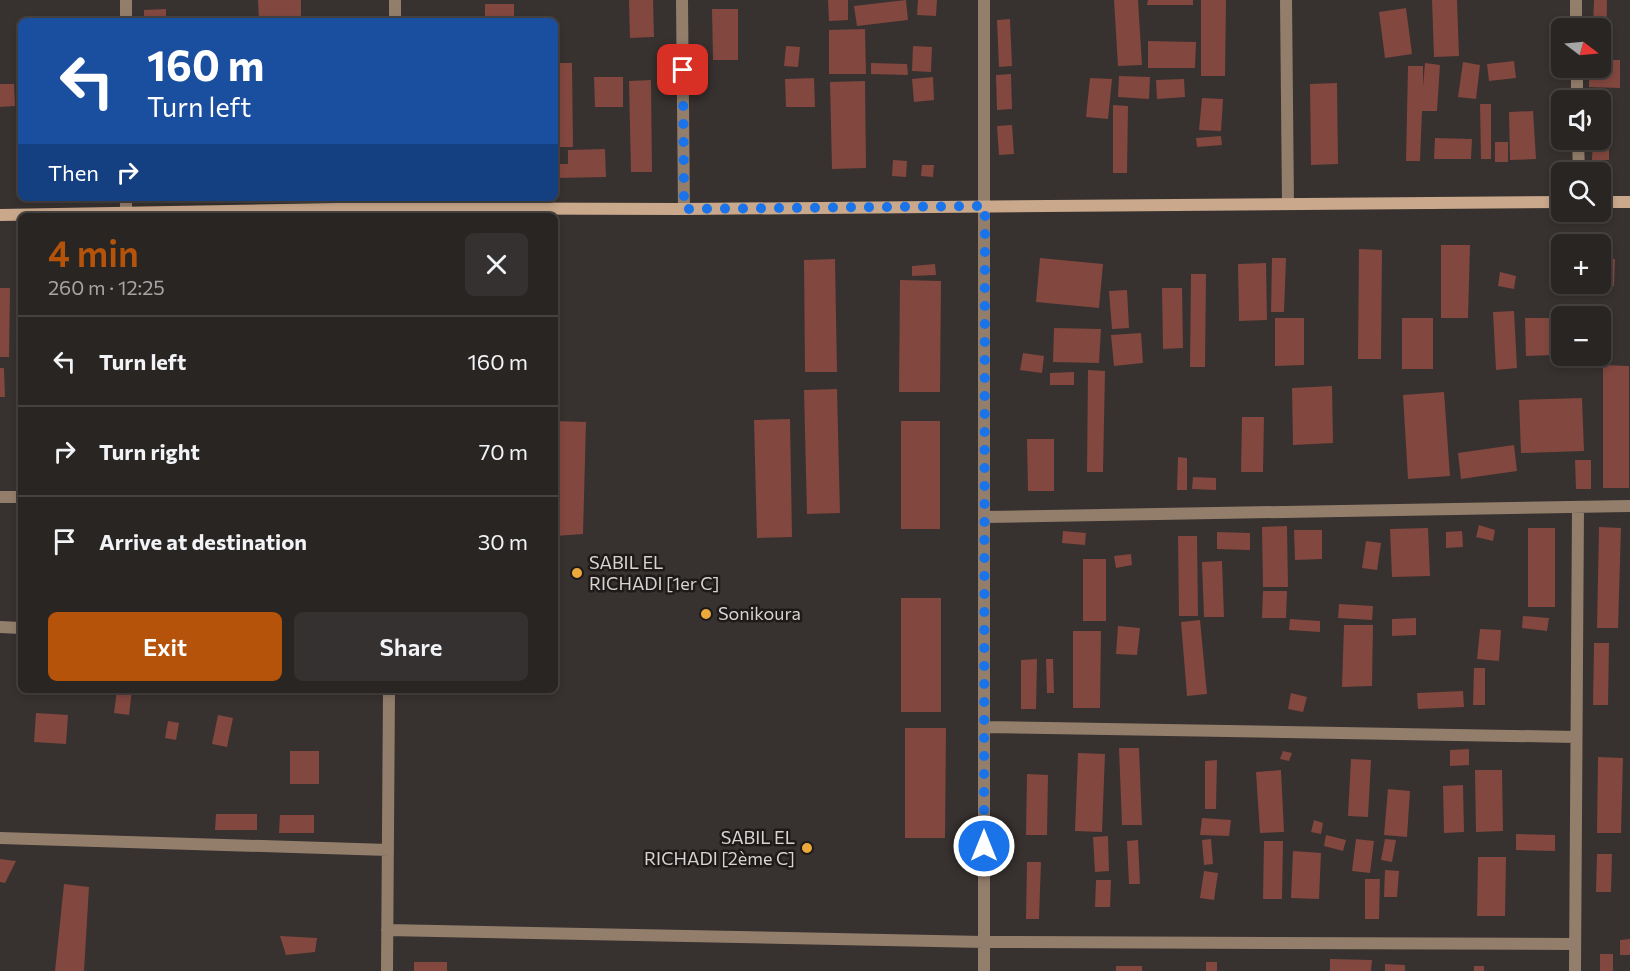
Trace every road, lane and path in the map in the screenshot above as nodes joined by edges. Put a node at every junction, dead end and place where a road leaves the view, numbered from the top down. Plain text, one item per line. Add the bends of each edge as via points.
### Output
1 (126, 0) edge
2 (395, 0) edge
3 (682, 0) edge
4 (984, 0) edge
5 (1287, 0) edge
6 (1576, 0) edge
7 (126, 18) edge
8 (395, 18) edge
9 (1576, 18) edge
10 (126, 201) edge
11 (1551, 202) edge
12 (1611, 202) edge
13 (1630, 202) edge
14 (1288, 204) junction
15 (985, 206) junction
16 (393, 207) edge
17 (684, 209) junction
18 (126, 212) junction
19 (63, 213) edge
20 (0, 214) edge
21 (18, 214) edge
22 (0, 497) edge
23 (18, 497) edge
24 (1630, 506) edge
25 (1578, 507) junction
26 (985, 517) junction
27 (0, 627) edge
28 (18, 628) edge
29 (389, 693) edge
30 (984, 727) junction
31 (1576, 737) junction
32 (0, 838) edge
33 (388, 850) junction
34 (387, 930) junction
35 (984, 942) junction
36 (1575, 944) junction
37 (387, 971) edge
38 (984, 971) edge
39 (1575, 971) edge

1 - 7 street
2 - 8 street
3 - 17 street
4 - 15 street
5 - 14 street
6 - 9 street
10 - 18 street
11 - 14 street
12 - 13 street
14 - 15 street
15 - 17 street
15 - 26 street
16 - 17 street
16 - 18 street
18 - 19 street
20 - 21 street
22 - 23 street
24 - 25 street
25 - 26 street
25 - 31 street
26 - 30 street
27 - 28 street
29 - 33 street
30 - 31 street
30 - 35 street
31 - 36 street
32 - 33 street
33 - 34 street
34 - 35 street
34 - 37 street
35 - 36 street
35 - 38 street
36 - 39 street

